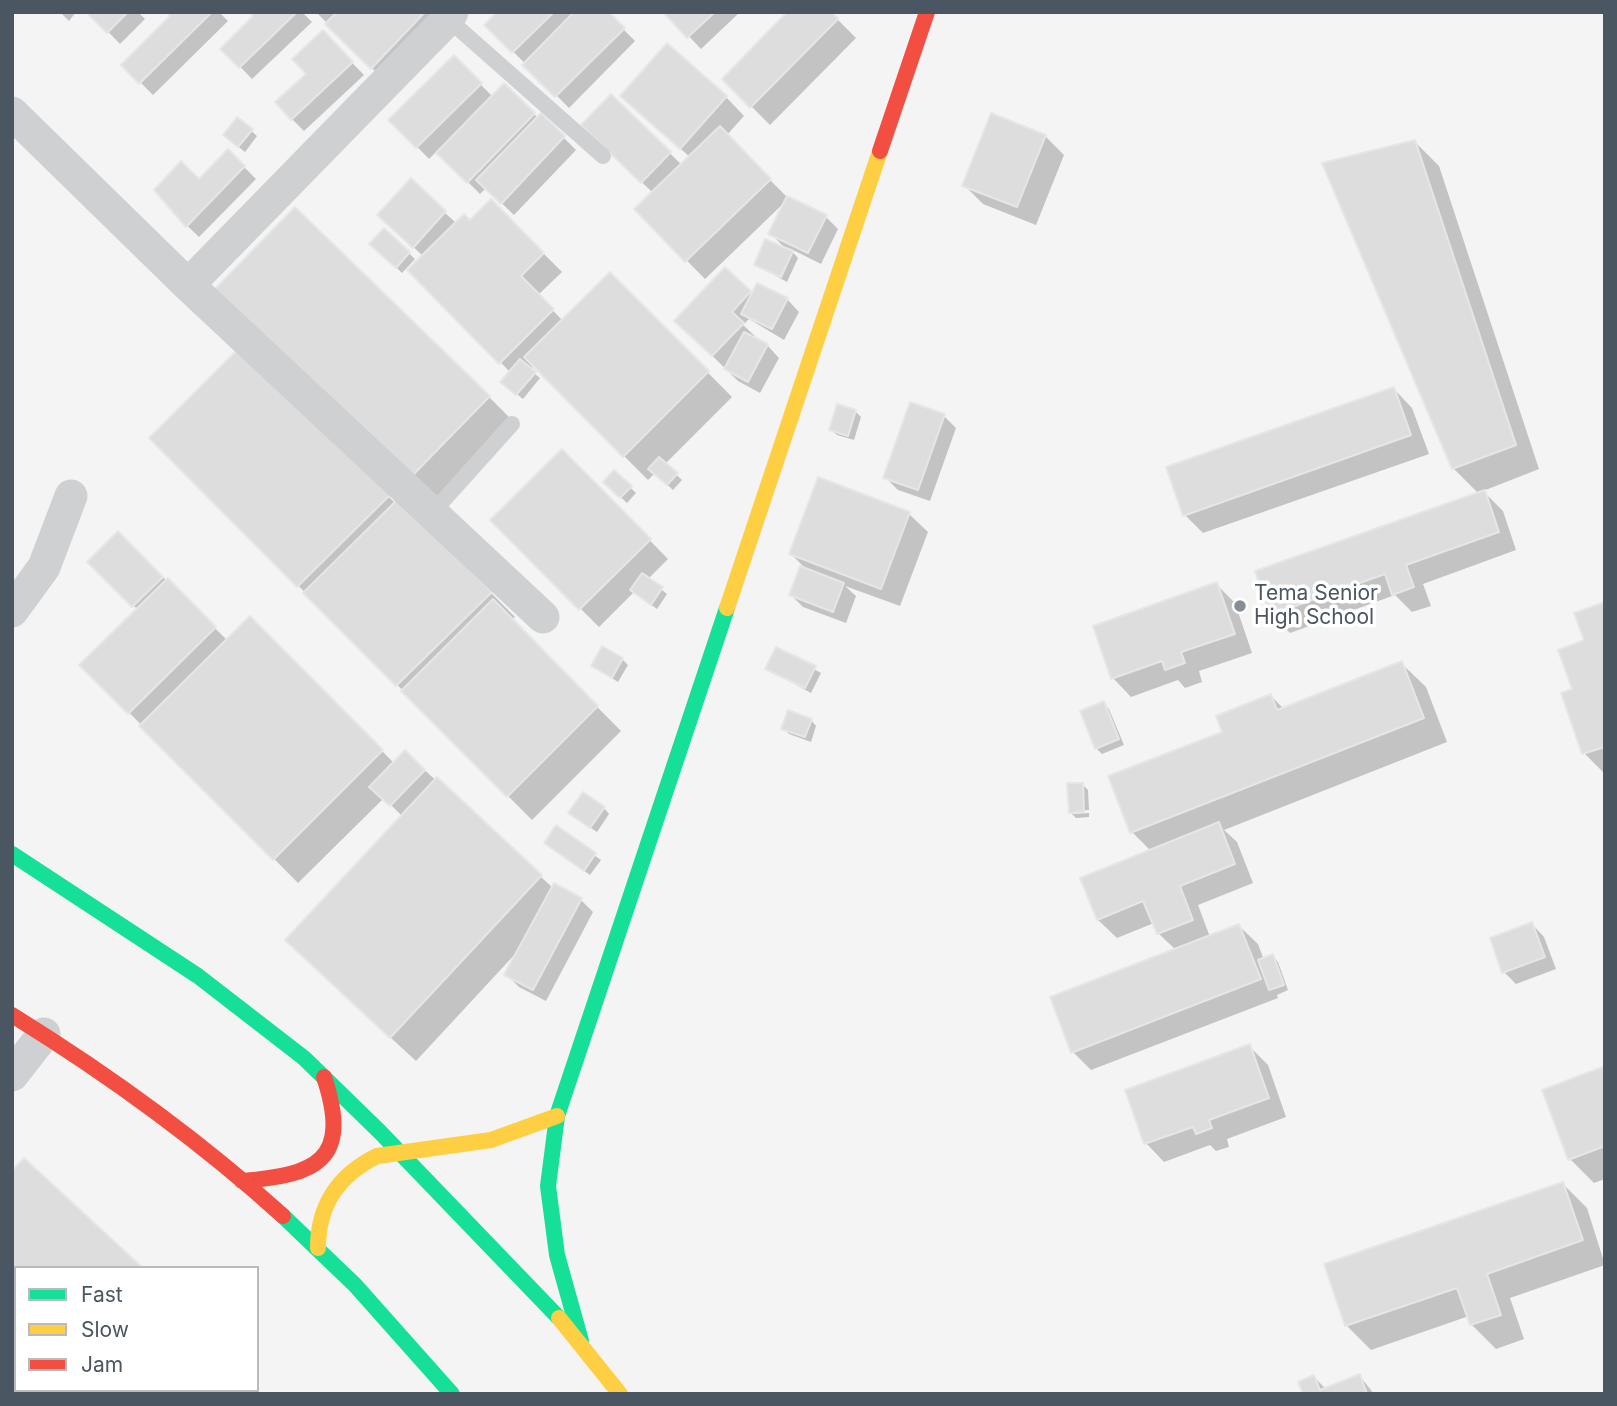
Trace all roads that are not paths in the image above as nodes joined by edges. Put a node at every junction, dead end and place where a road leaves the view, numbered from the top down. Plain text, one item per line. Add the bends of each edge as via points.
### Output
1 (926, 12) edge
2 (450, 16) edge
3 (12, 113) edge
4 (603, 156) dead end
5 (188, 285) junction
6 (512, 425) dead end
7 (71, 496) dead end
8 (432, 513) junction
9 (12, 611) edge
10 (543, 617) dead end
11 (12, 854) edge
12 (12, 1015) edge
13 (44, 1034) junction
14 (12, 1075) edge
15 (324, 1077) junction
16 (557, 1116) junction
17 (399, 1153) junction
18 (242, 1181) junction
19 (318, 1248) junction
20 (581, 1341) junction
21 (452, 1394) edge
22 (621, 1394) edge

1 - 16 main road
2 - 4 lane
2 - 5 street
3 - 5 street
5 - 8 street
6 - 8 lane
7 - 9 street via 44,566
8 - 10 street
11 - 15 main road via 220,991
12 - 13 main road
13 - 14 street
13 - 18 main road via 125,1088
15 - 17 main road
15 - 18 main road via 335,1106 334,1135 325,1154 306,1171
16 - 17 main road via 502,1139
16 - 20 main road via 548,1186 557,1255
17 - 19 main road via 360,1163 336,1186 316,1227
17 - 20 main road
18 - 19 main road
19 - 21 main road
20 - 22 main road

